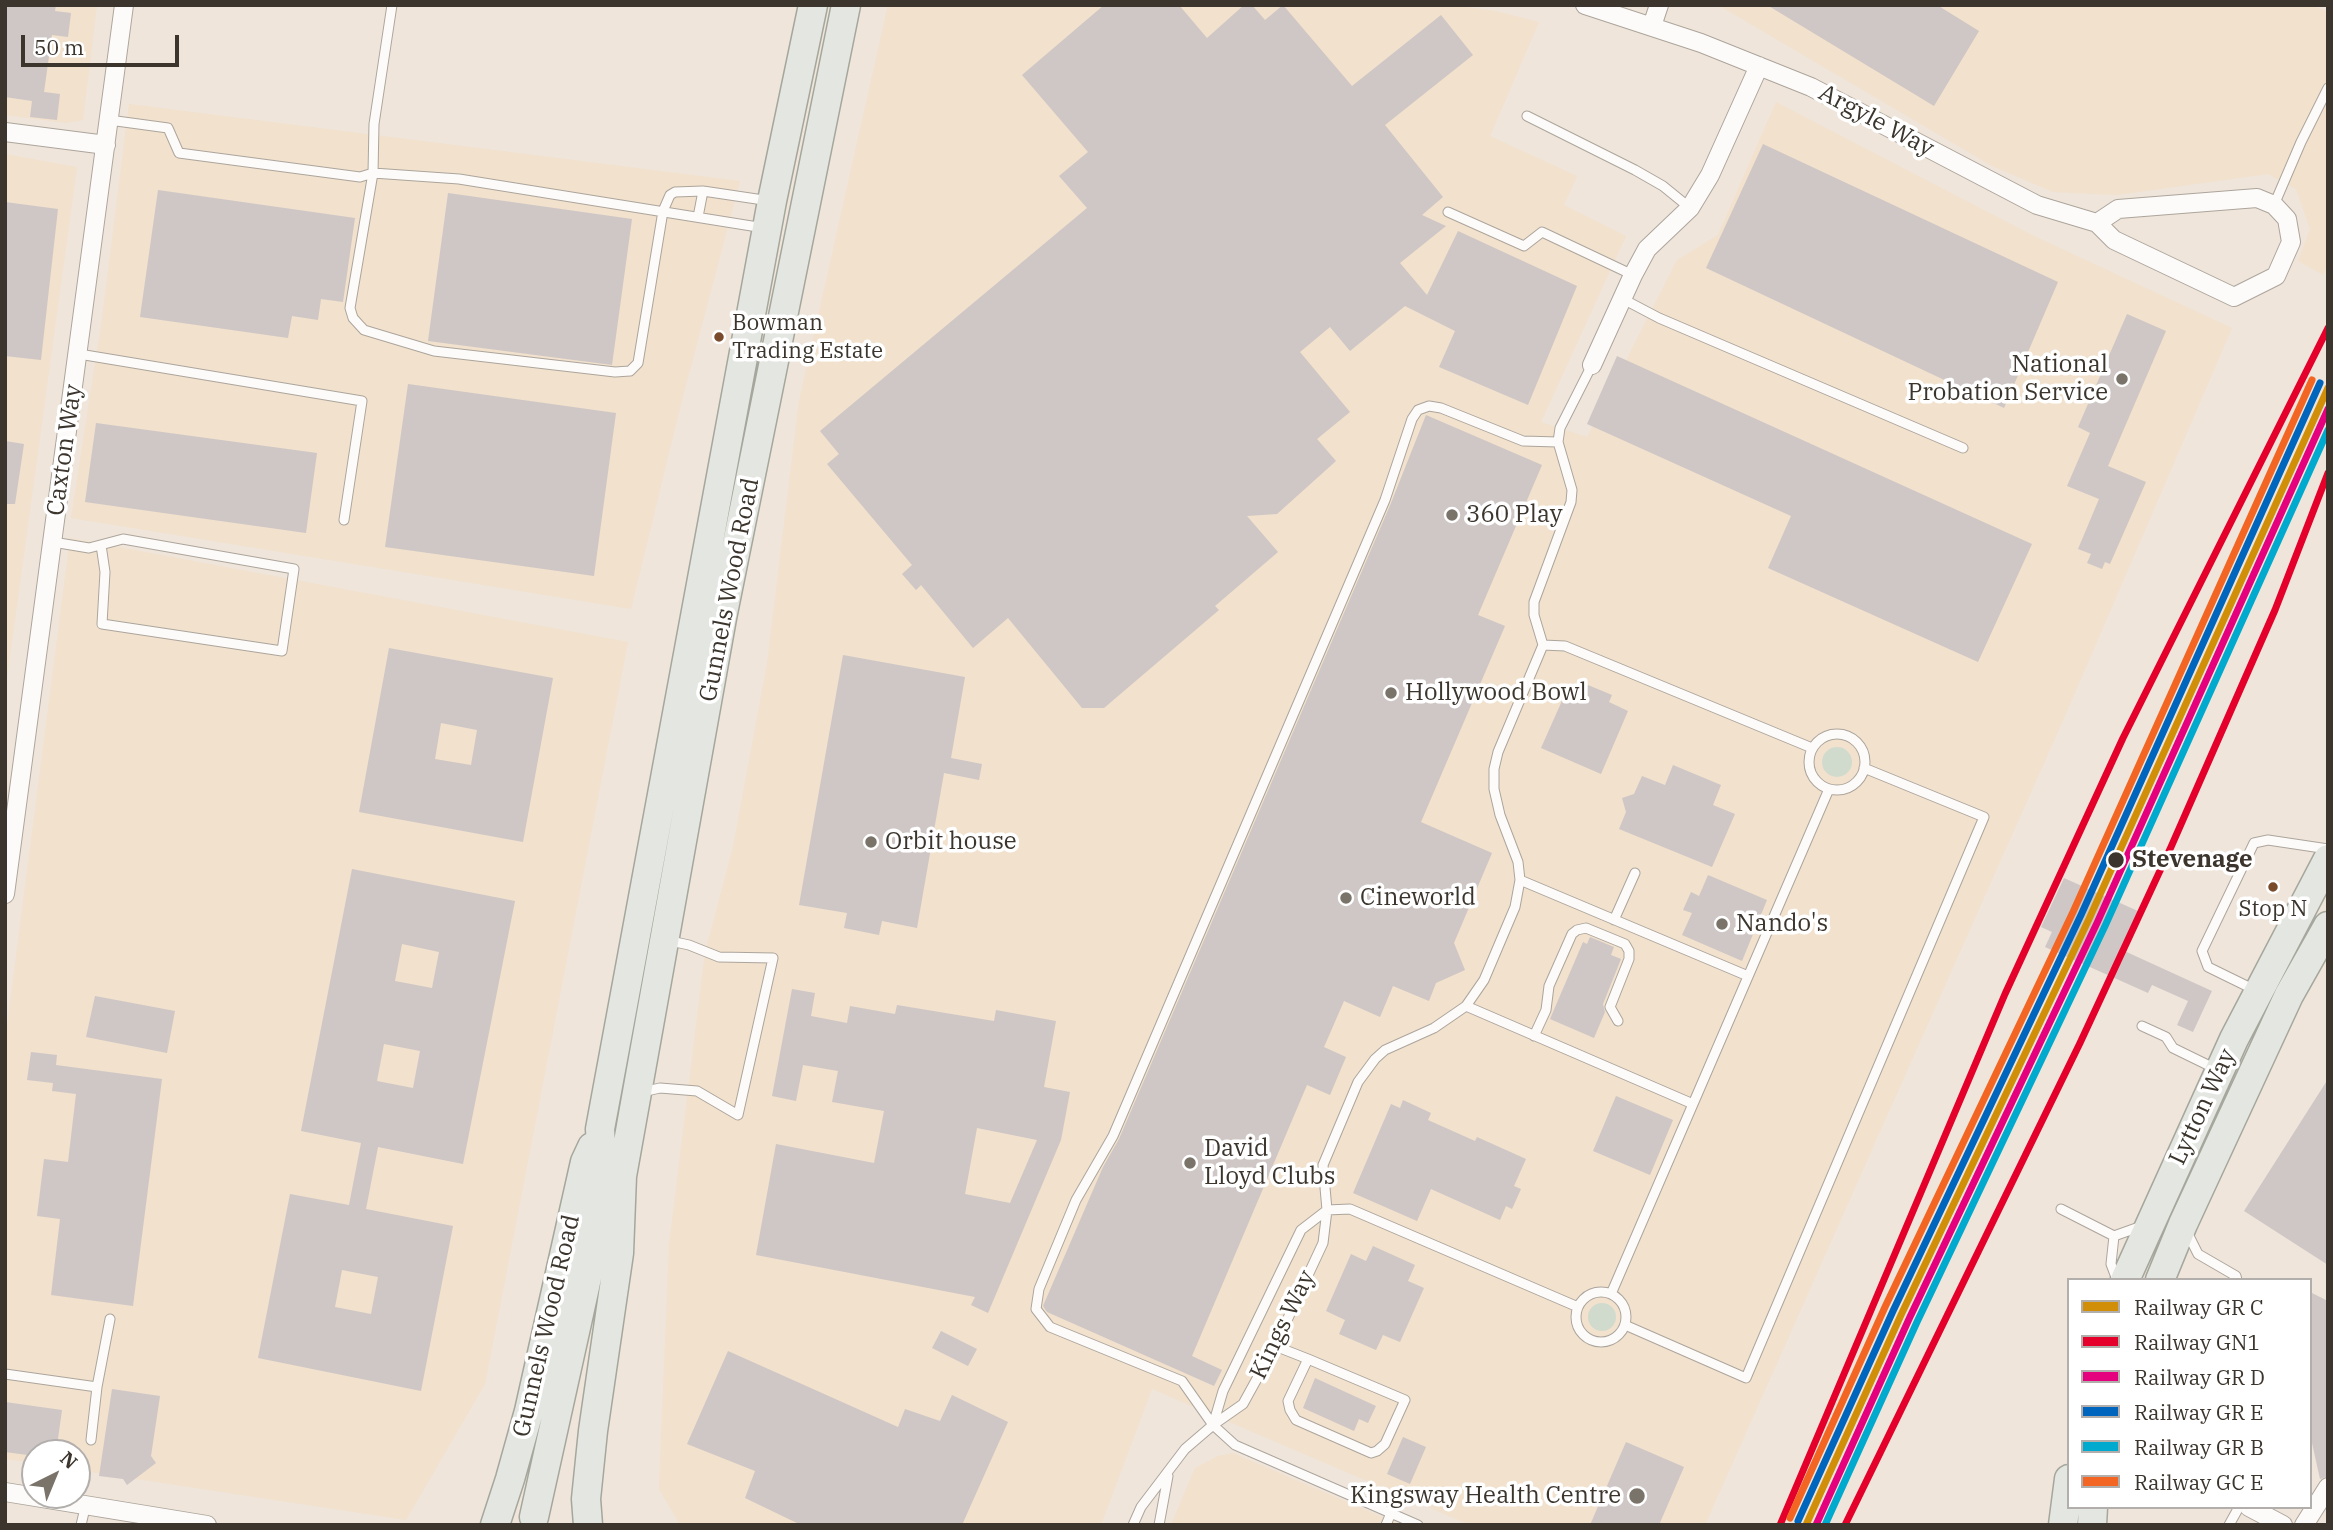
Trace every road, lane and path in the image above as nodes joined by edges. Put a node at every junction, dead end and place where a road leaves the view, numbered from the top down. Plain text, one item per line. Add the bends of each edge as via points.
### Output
1 (124, 5) edge
2 (392, 5) edge
3 (813, 5) edge
4 (846, 5) edge
5 (1585, 5) edge
6 (1659, 5) edge
7 (1652, 26) junction
8 (1759, 66) junction
9 (2328, 88) edge
10 (1527, 116) dead end
11 (109, 120) junction
12 (5, 132) edge
13 (106, 145) junction
14 (373, 173) junction
15 (703, 191) junction
16 (772, 201) junction
17 (2274, 205) junction
18 (1690, 208) junction
19 (663, 211) junction
20 (1448, 212) dead end
21 (698, 217) junction
22 (2097, 223) junction
23 (769, 229) junction
24 (1633, 275) junction
25 (1622, 298) junction
26 (79, 354) junction
27 (1592, 365) joint
28 (1558, 442) junction
29 (1963, 448) dead end
30 (344, 520) dead end
31 (53, 542) junction
32 (101, 545) junction
33 (1543, 645) junction
34 (1812, 748) junction
35 (1864, 768) junction
36 (1829, 789) junction
37 (2328, 849) edge
38 (2328, 859) edge
39 (1635, 873) dead end
40 (1520, 880) junction
41 (5, 894) edge
42 (1614, 920) junction
43 (2328, 926) edge
44 (664, 939) junction
45 (1748, 976) junction
46 (2258, 992) junction
47 (1466, 1006) junction
48 (1618, 1021) dead end
49 (2142, 1026) dead end
50 (1534, 1036) junction
51 (2219, 1070) junction
52 (636, 1093) junction
53 (1693, 1104) junction
54 (600, 1129) junction
55 (622, 1176) junction
56 (2061, 1209) dead end
57 (1327, 1210) junction
58 (2150, 1223) junction
59 (2183, 1224) junction
60 (2114, 1236) junction
61 (596, 1237) junction
62 (2116, 1278) edge
63 (2126, 1278) edge
64 (2161, 1278) edge
65 (2236, 1278) edge
66 (1611, 1294) junction
67 (1578, 1307) junction
68 (110, 1319) dead end
69 (1625, 1325) junction
70 (1275, 1346) junction
71 (1308, 1359) junction
72 (5, 1374) edge
73 (97, 1387) junction
74 (1213, 1425) junction
75 (91, 1440) dead end
76 (1168, 1475) junction
77 (2328, 1487) edge
78 (2067, 1494) edge
79 (91, 1505) edge
80 (2238, 1509) edge
81 (2255, 1509) edge
82 (1391, 1513) junction
83 (534, 1517) dead end
84 (2278, 1517) edge
85 (207, 1525) edge
86 (495, 1525) edge
87 (587, 1525) edge
88 (1133, 1525) edge
89 (1159, 1525) edge
90 (1386, 1525) edge
91 (1418, 1525) edge
92 (2063, 1525) edge
93 (2229, 1525) edge
94 (2304, 1525) edge

1 - 11 street, Caxton Way
2 - 14 lane via 374,124
3 - 16 main road, Gunnels Wood Road
4 - 44 main road, Gunnels Wood Road via 722,618
5 - 7 street, Argyle Way
6 - 7 street
7 - 8 street, Argyle Way
8 - 18 street via 1710,176
8 - 22 street, Argyle Way via 1811,87 2037,205
9 - 17 lane
10 - 18 lane via 1635,170
11 - 13 street, Caxton Way
11 - 14 lane via 168,128 179,153 360,177
12 - 13 street
13 - 26 street, Caxton Way
14 - 19 lane via 459,179
14 - 19 lane via 350,308 353,318 364,330 434,351 630,370 638,363
15 - 16 lane
15 - 19 lane via 675,192
15 - 21 lane
16 - 23 main road, Gunnels Wood Road
17 - 22 street via 2257,198 2118,209
17 - 22 street, Argyle Way via 2287,219 2291,242 2276,275 2234,297 2114,240
18 - 24 street via 1647,249
19 - 21 lane
20 - 24 lane via 1524,246 1542,232
21 - 23 lane
23 - 54 main road, Gunnels Wood Road
24 - 25 street
25 - 27 street
25 - 29 lane
26 - 30 lane via 362,401
26 - 31 street, Caxton Way
27 - 28 lane via 1567,411
28 - 33 lane via 1572,490 1534,602
28 - 74 lane via 1523,441 1429,406 1418,410 1412,419 1385,500 1113,1136 1076,1200 1039,1289 1036,1310 1050,1327 1182,1381
31 - 32 lane via 89,548
31 - 41 street, Caxton Way
32 - 32 lane via 123,539 294,569 282,651 102,624 105,572
33 - 34 lane via 1565,646
33 - 40 lane, Kings Way via 1494,769 1500,815
34 - 35 lane via 1827,735 1847,735 1863,751
34 - 36 lane via 1810,770
35 - 36 lane via 1849,787
35 - 69 lane via 1984,817 1746,1378
36 - 45 lane
37 - 46 lane via 2269,839 2254,843 2227,897 2202,951 2208,967
38 - 46 main road, Lytton Way
39 - 42 lane
40 - 42 lane
40 - 47 lane, Kings Way via 1515,907 1484,980
42 - 45 lane
43 - 59 main road via 2289,995
44 - 52 main road, Gunnels Wood Road
44 - 52 lane via 719,957 773,958 738,1115 697,1091 660,1088
45 - 53 lane
46 - 51 main road, Lytton Way
47 - 50 lane
47 - 57 lane, Kings Way via 1434,1028 1385,1050 1366,1071 1323,1165
48 - 50 lane via 1610,1007 1629,951 1625,944 1586,928 1572,934
49 - 51 lane via 2166,1037 2173,1048
50 - 53 lane
51 - 58 main road, Lytton Way
52 - 55 main road, Gunnels Wood Road
53 - 66 lane
54 - 61 main road, Gunnels Wood Road
54 - 86 main road, Gunnels Wood Road via 585,1163 529,1411
55 - 61 main road, Gunnels Wood Road
55 - 87 main road, Gunnels Wood Road via 619,1253 593,1431
56 - 60 lane
57 - 67 lane via 1350,1209
57 - 70 lane, Kings Way via 1323,1243
57 - 74 lane, Kings Way via 1301,1230 1223,1391
58 - 60 lane
58 - 63 main road, Lytton Way
59 - 64 main road
59 - 65 lane via 2198,1254
60 - 62 lane via 2111,1264
61 - 83 main road, Gunnels Wood Road
66 - 67 lane via 1596,1292
66 - 69 lane via 1624,1307
67 - 69 lane via 1581,1331 1594,1340 1609,1341
68 - 73 lane
70 - 71 lane
70 - 74 lane, Kings Way via 1243,1404
71 - 71 lane via 1405,1400 1385,1444 1377,1451 1371,1453 1296,1420 1288,1401
72 - 73 lane
73 - 75 lane
74 - 76 lane, Kings Way via 1185,1450
74 - 82 lane via 1235,1445
76 - 88 lane, Kings Way via 1141,1507
76 - 89 lane
77 - 94 street
78 - 92 main road
79 - 85 street
80 - 93 lane
81 - 84 street
82 - 90 lane
82 - 91 lane

